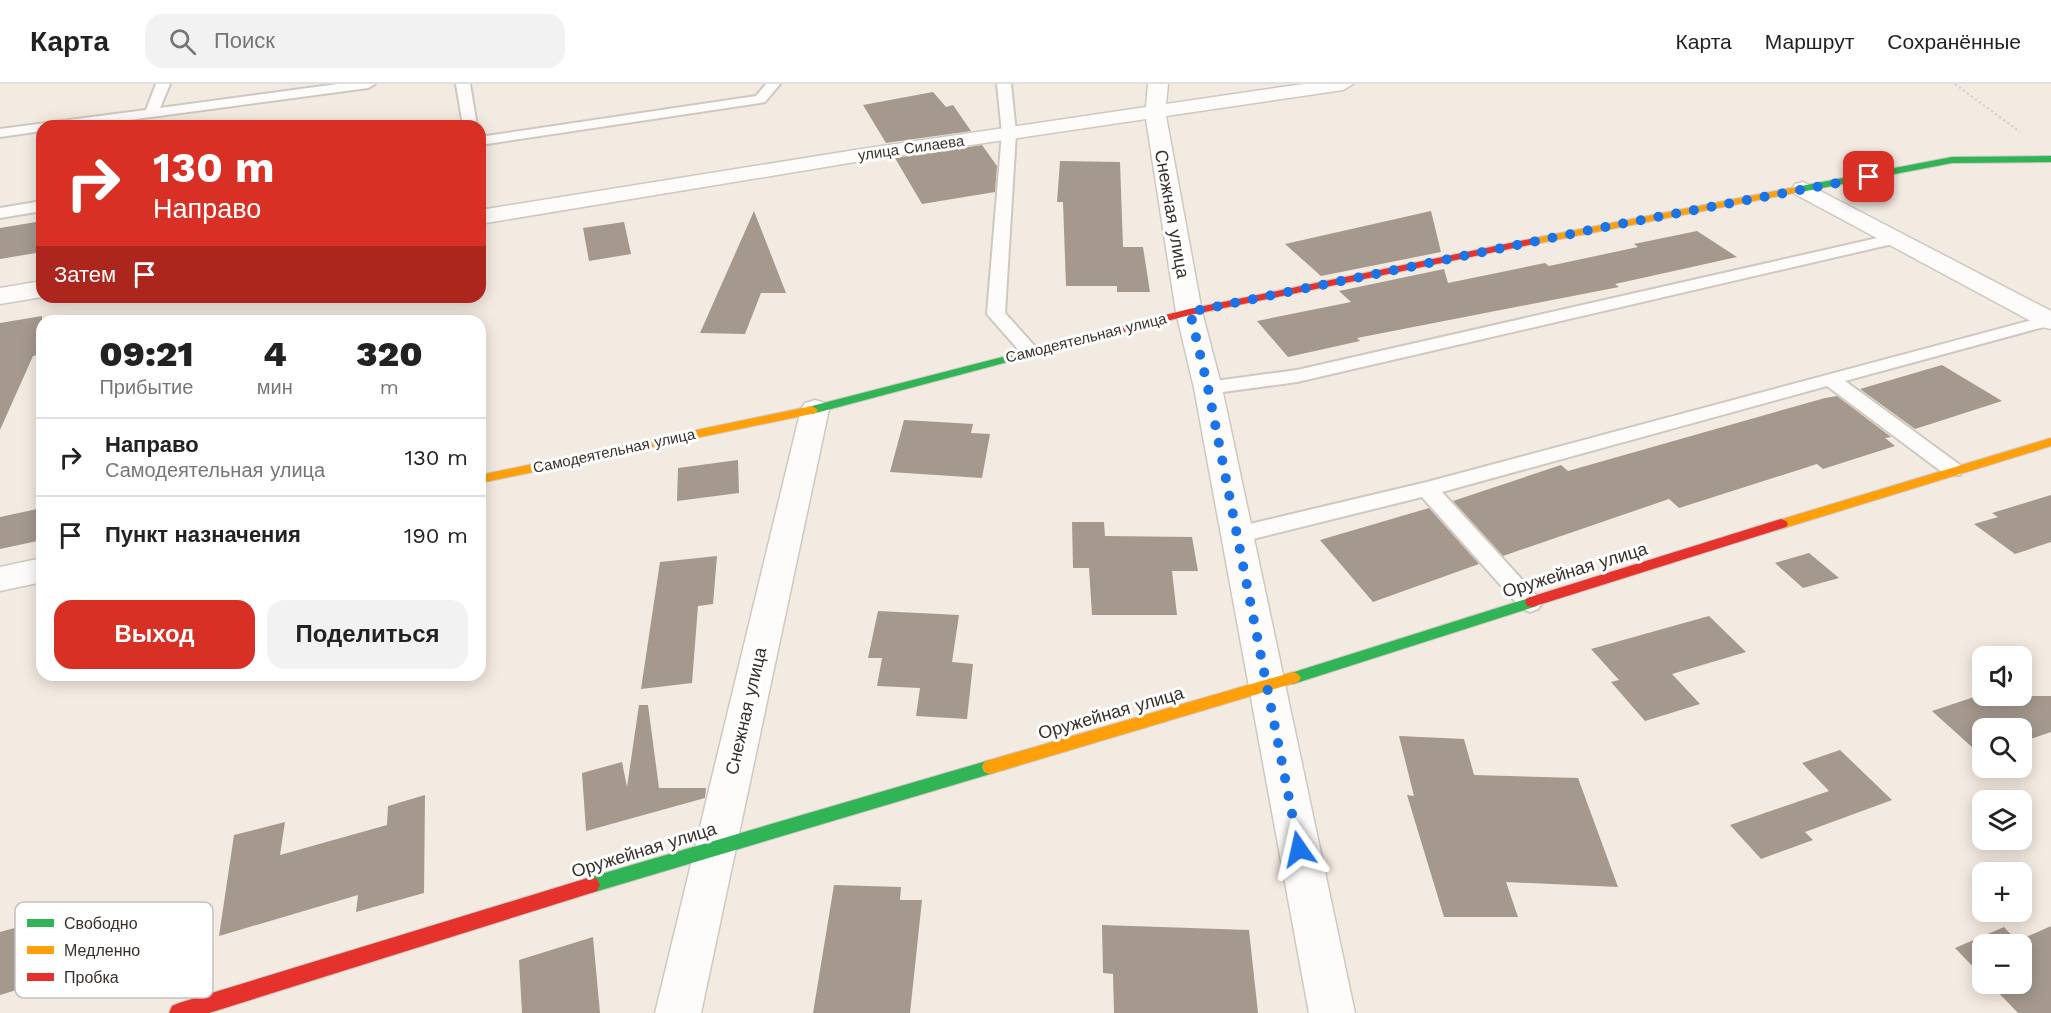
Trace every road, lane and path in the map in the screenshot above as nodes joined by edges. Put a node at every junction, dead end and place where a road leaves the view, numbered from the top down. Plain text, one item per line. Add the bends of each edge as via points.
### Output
1 (164, 84) edge
2 (368, 84) edge
3 (463, 84) edge
4 (773, 84) edge
5 (1004, 84) edge
6 (1342, 84) edge
7 (1955, 84) edge
8 (1156, 98) edge
9 (151, 113) junction
10 (98, 120) edge
11 (469, 120) edge
12 (36, 129) edge
13 (0, 133) edge
14 (1009, 133) junction
15 (2022, 134) dead end
16 (486, 140) edge
17 (2051, 159) edge
18 (1803, 189) junction
19 (36, 207) edge
20 (0, 213) edge
21 (486, 216) edge
22 (1895, 239) junction
23 (36, 290) edge
24 (0, 296) edge
25 (1190, 312) junction
26 (2050, 320) edge
27 (1031, 352) junction
28 (1829, 379) junction
29 (1208, 388) junction
30 (815, 409) junction
31 (2051, 442) edge
32 (1953, 470) junction
33 (486, 478) edge
34 (1427, 489) junction
35 (1237, 535) junction
36 (36, 571) edge
37 (0, 579) edge
38 (1530, 603) junction
39 (1267, 686) junction
40 (714, 847) junction
41 (179, 1013) edge
42 (678, 1013) edge
43 (1332, 1013) edge

1 - 9 lane
2 - 9 lane
3 - 11 lane
4 - 16 lane via 760,99
5 - 14 lane
6 - 8 street, улица Силаева
7 - 15 path
8 - 14 street, улица Силаева
8 - 25 street, Снежная улица
9 - 10 lane
12 - 13 lane
14 - 21 street, улица Силаева
14 - 27 lane via 996,314
17 - 18 street, Самодеятельная улица via 1952,160
18 - 22 street
18 - 25 street, Самодеятельная улица
19 - 20 lane
22 - 26 street
22 - 29 lane via 1297,376
23 - 24 street
25 - 27 street, Самодеятельная улица
25 - 29 street, Снежная улица
26 - 28 lane
27 - 30 street, Самодеятельная улица
28 - 32 lane
28 - 34 lane
29 - 35 street, Снежная улица
30 - 33 street, Самодеятельная улица
30 - 40 street, Снежная улица
31 - 32 street, Оружейная улица
32 - 38 street, Оружейная улица
34 - 35 lane
34 - 38 lane
35 - 39 street, Снежная улица
36 - 37 street
38 - 39 street, Оружейная улица
39 - 40 street, Оружейная улица
39 - 43 street, Снежная улица
40 - 41 street, Оружейная улица
40 - 42 street, Снежная улица

